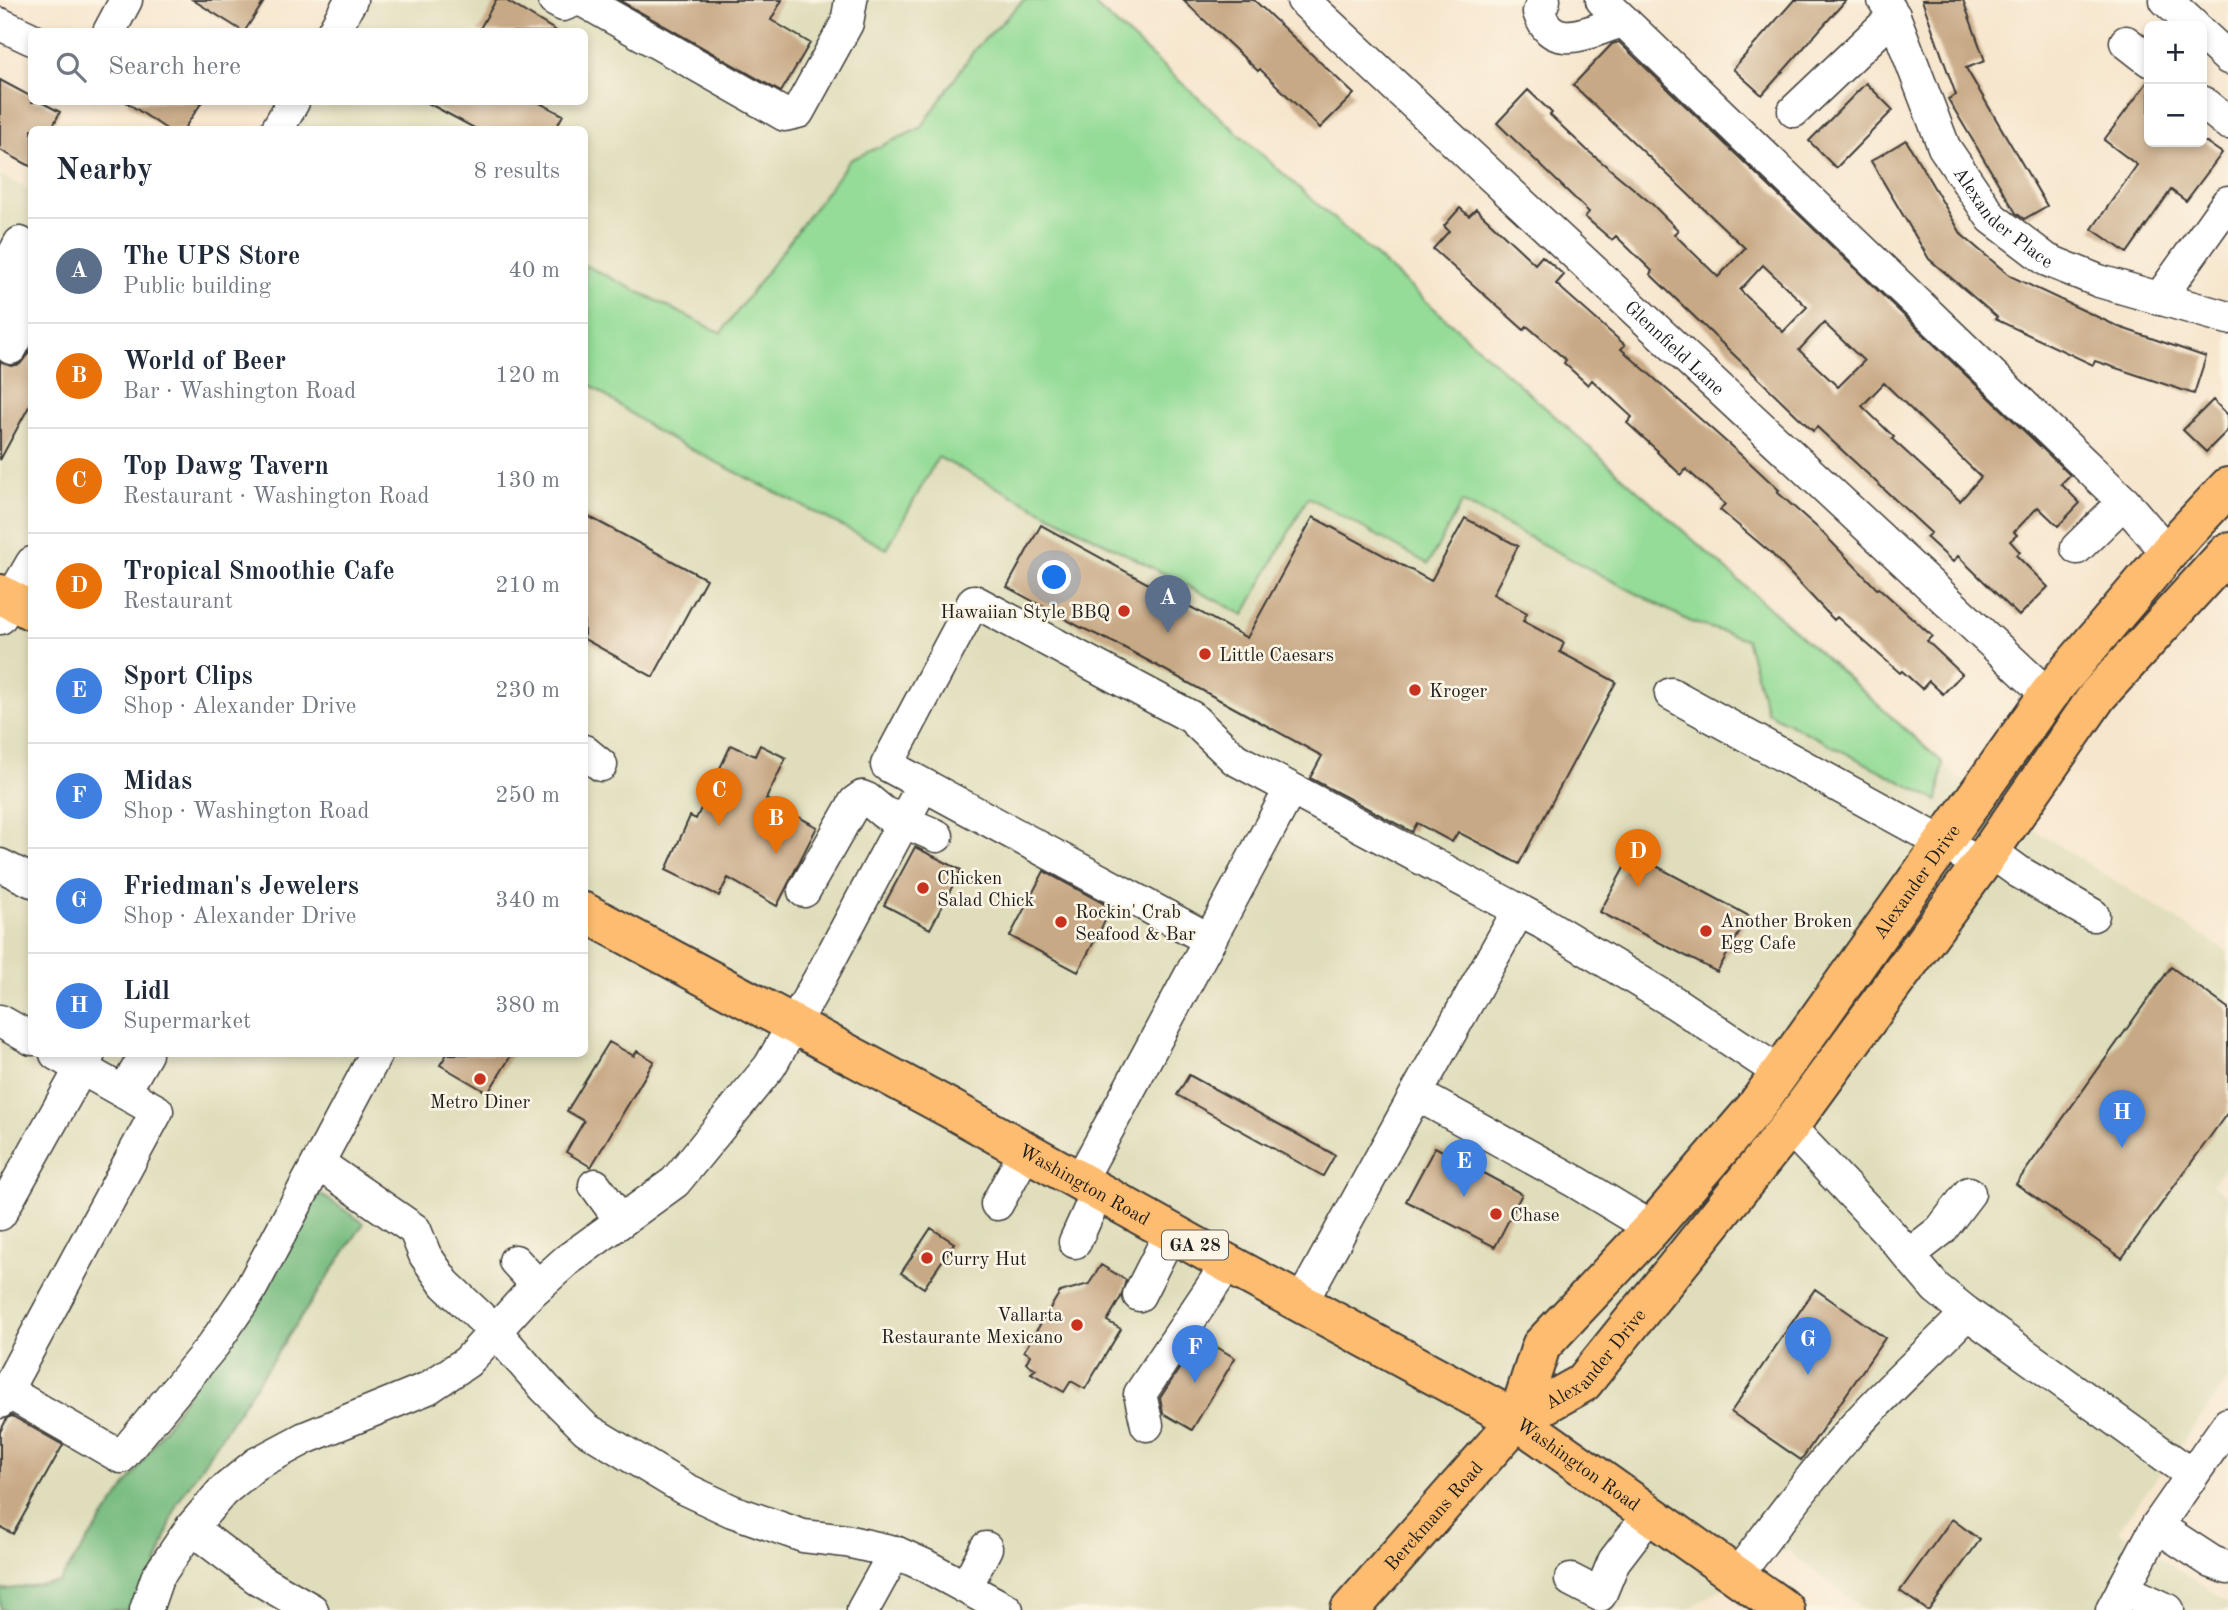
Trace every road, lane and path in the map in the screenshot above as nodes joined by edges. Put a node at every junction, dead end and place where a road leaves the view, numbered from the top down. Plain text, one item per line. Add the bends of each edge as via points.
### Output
1 (127, 0) edge
2 (351, 0) edge
3 (554, 0) edge
4 (576, 0) edge
5 (582, 0) edge
6 (850, 0) edge
7 (1303, 0) edge
8 (1544, 0) edge
9 (2166, 0) edge
10 (1889, 8) edge
11 (1613, 11) edge
12 (2188, 21) edge
13 (0, 24) edge
14 (110, 28) edge
15 (335, 28) edge
16 (28, 38) edge
17 (2207, 39) edge
18 (2228, 58) edge
19 (291, 105) edge
20 (2207, 106) edge
21 (1794, 111) dead end
22 (2228, 123) edge
23 (279, 126) edge
24 (2228, 202) edge
25 (13, 246) edge
26 (0, 281) edge
27 (28, 298) edge
28 (2158, 299) junction
29 (0, 302) edge
30 (28, 315) edge
31 (2228, 318) edge
32 (12, 340) edge
33 (2228, 487) edge
34 (2124, 502) junction
35 (2077, 548) dead end
36 (2228, 552) edge
37 (2168, 553) junction
38 (28, 571) edge
39 (10, 606) edge
40 (1671, 694) dead end
41 (2048, 695) junction
42 (923, 785) junction
43 (1290, 790) junction
44 (903, 822) junction
45 (937, 836) dead end
46 (1943, 843) junction
47 (1985, 857) junction
48 (0, 865) edge
49 (28, 879) edge
50 (804, 891) dead end
51 (1519, 910) junction
52 (588, 914) edge
53 (2093, 915) dead end
54 (1210, 940) junction
55 (0, 1021) edge
56 (792, 1024) junction
57 (28, 1037) edge
58 (144, 1057) edge
59 (374, 1057) edge
60 (75, 1058) edge
61 (1780, 1073) junction
62 (124, 1093) junction
63 (1416, 1094) junction
64 (1788, 1127) junction
65 (1026, 1151) junction
66 (318, 1163) junction
67 (596, 1185) dead end
68 (1089, 1186) junction
69 (1969, 1193) dead end
70 (997, 1204) dead end
71 (0, 1214) edge
72 (621, 1220) junction
73 (1652, 1228) junction
74 (1171, 1232) junction
75 (1076, 1242) dead end
76 (1909, 1255) junction
77 (515, 1261) dead end
78 (1228, 1263) junction
79 (538, 1286) junction
80 (1139, 1295) dead end
81 (1301, 1303) junction
82 (1967, 1313) junction
83 (494, 1330) junction
84 (3, 1397) edge
85 (1517, 1420) junction
86 (2228, 1424) edge
87 (1147, 1425) dead end
88 (2192, 1475) junction
89 (1650, 1514) junction
90 (2157, 1526) junction
91 (191, 1528) junction
92 (986, 1548) dead end
93 (895, 1552) junction
94 (2228, 1568) edge
95 (1737, 1576) junction
96 (1571, 1580) dead end
97 (966, 1587) junction
98 (2117, 1600) edge
99 (1596, 1603) edge
100 (308, 1609) edge
101 (146, 1610) edge
102 (863, 1610) edge
103 (1007, 1610) edge
104 (1350, 1610) edge
105 (1785, 1610) edge
106 (2168, 1610) edge

1 - 14 street
2 - 15 street
3 - 4 street via 563,5
5 - 6 street via 785,115 798,112 847,23
7 - 41 street, Glennfield Lane
8 - 11 street via 1539,12 1553,34 1587,33
9 - 12 street
10 - 21 street
10 - 28 street, Alexander Place via 1944,147 1992,218 2047,260
11 - 34 street
13 - 16 street
17 - 18 street
19 - 23 street
20 - 22 street
24 - 28 street
25 - 26 street
25 - 29 street
25 - 32 street
27 - 32 street
28 - 31 street, Alexander Place
30 - 32 street
33 - 37 main road, Alexander Drive
34 - 35 street
34 - 37 street
36 - 47 main road, Alexander Drive via 2098,695
37 - 41 main road, Alexander Drive
38 - 39 street
40 - 46 street
41 - 46 main road, Alexander Drive
42 - 43 street via 887,765 974,601 1191,717 1235,759
42 - 44 street
42 - 54 street
43 - 51 street
43 - 54 street
44 - 45 street
44 - 50 street via 867,799 858,799
44 - 56 street
46 - 47 street
46 - 61 main road, Alexander Drive
47 - 53 street
47 - 64 main road, Alexander Drive
48 - 49 street
51 - 61 street via 1675,1003
51 - 63 street
52 - 56 main road, Washington Road / GA 28
54 - 68 street
55 - 57 street
56 - 65 main road, Washington Road / GA 28
56 - 72 street via 770,1066 675,1182
58 - 62 street
59 - 66 street
60 - 62 street
60 - 71 street
61 - 73 main road, Alexander Drive
62 - 84 street via 156,1111
63 - 73 street
63 - 81 street
64 - 76 street
64 - 85 main road, Alexander Drive via 1583,1383
65 - 68 main road, Washington Road / GA 28
65 - 70 street
66 - 83 street via 415,1230 445,1284
66 - 84 street via 249,1292 214,1344 121,1457
67 - 72 street
68 - 74 main road, Washington Road / GA 28
68 - 75 street
69 - 76 street via 1941,1230
72 - 79 street
73 - 85 main road, Alexander Drive via 1541,1346
74 - 78 main road, Washington Road / GA 28
74 - 80 street
76 - 82 street via 1936,1288
77 - 79 street
78 - 81 main road, Washington Road / GA 28
78 - 87 street via 1140,1394
79 - 83 street
81 - 85 main road, Washington Road / GA 28
82 - 88 street
82 - 95 street via 1857,1424
83 - 91 street via 467,1362 428,1388 305,1438 256,1464 222,1492
83 - 93 street via 586,1429 685,1489 803,1536
85 - 89 main road, Washington Road / GA 28
85 - 104 main road, Berckmans Road
86 - 88 street
88 - 90 street
89 - 95 main road, Washington Road / GA 28
89 - 99 street via 1614,1561
90 - 94 street
90 - 98 street
91 - 100 street
91 - 101 street via 157,1578
92 - 97 street
93 - 97 street
93 - 102 street
95 - 105 main road, Washington Road / GA 28
96 - 99 street
97 - 103 street
98 - 106 street

